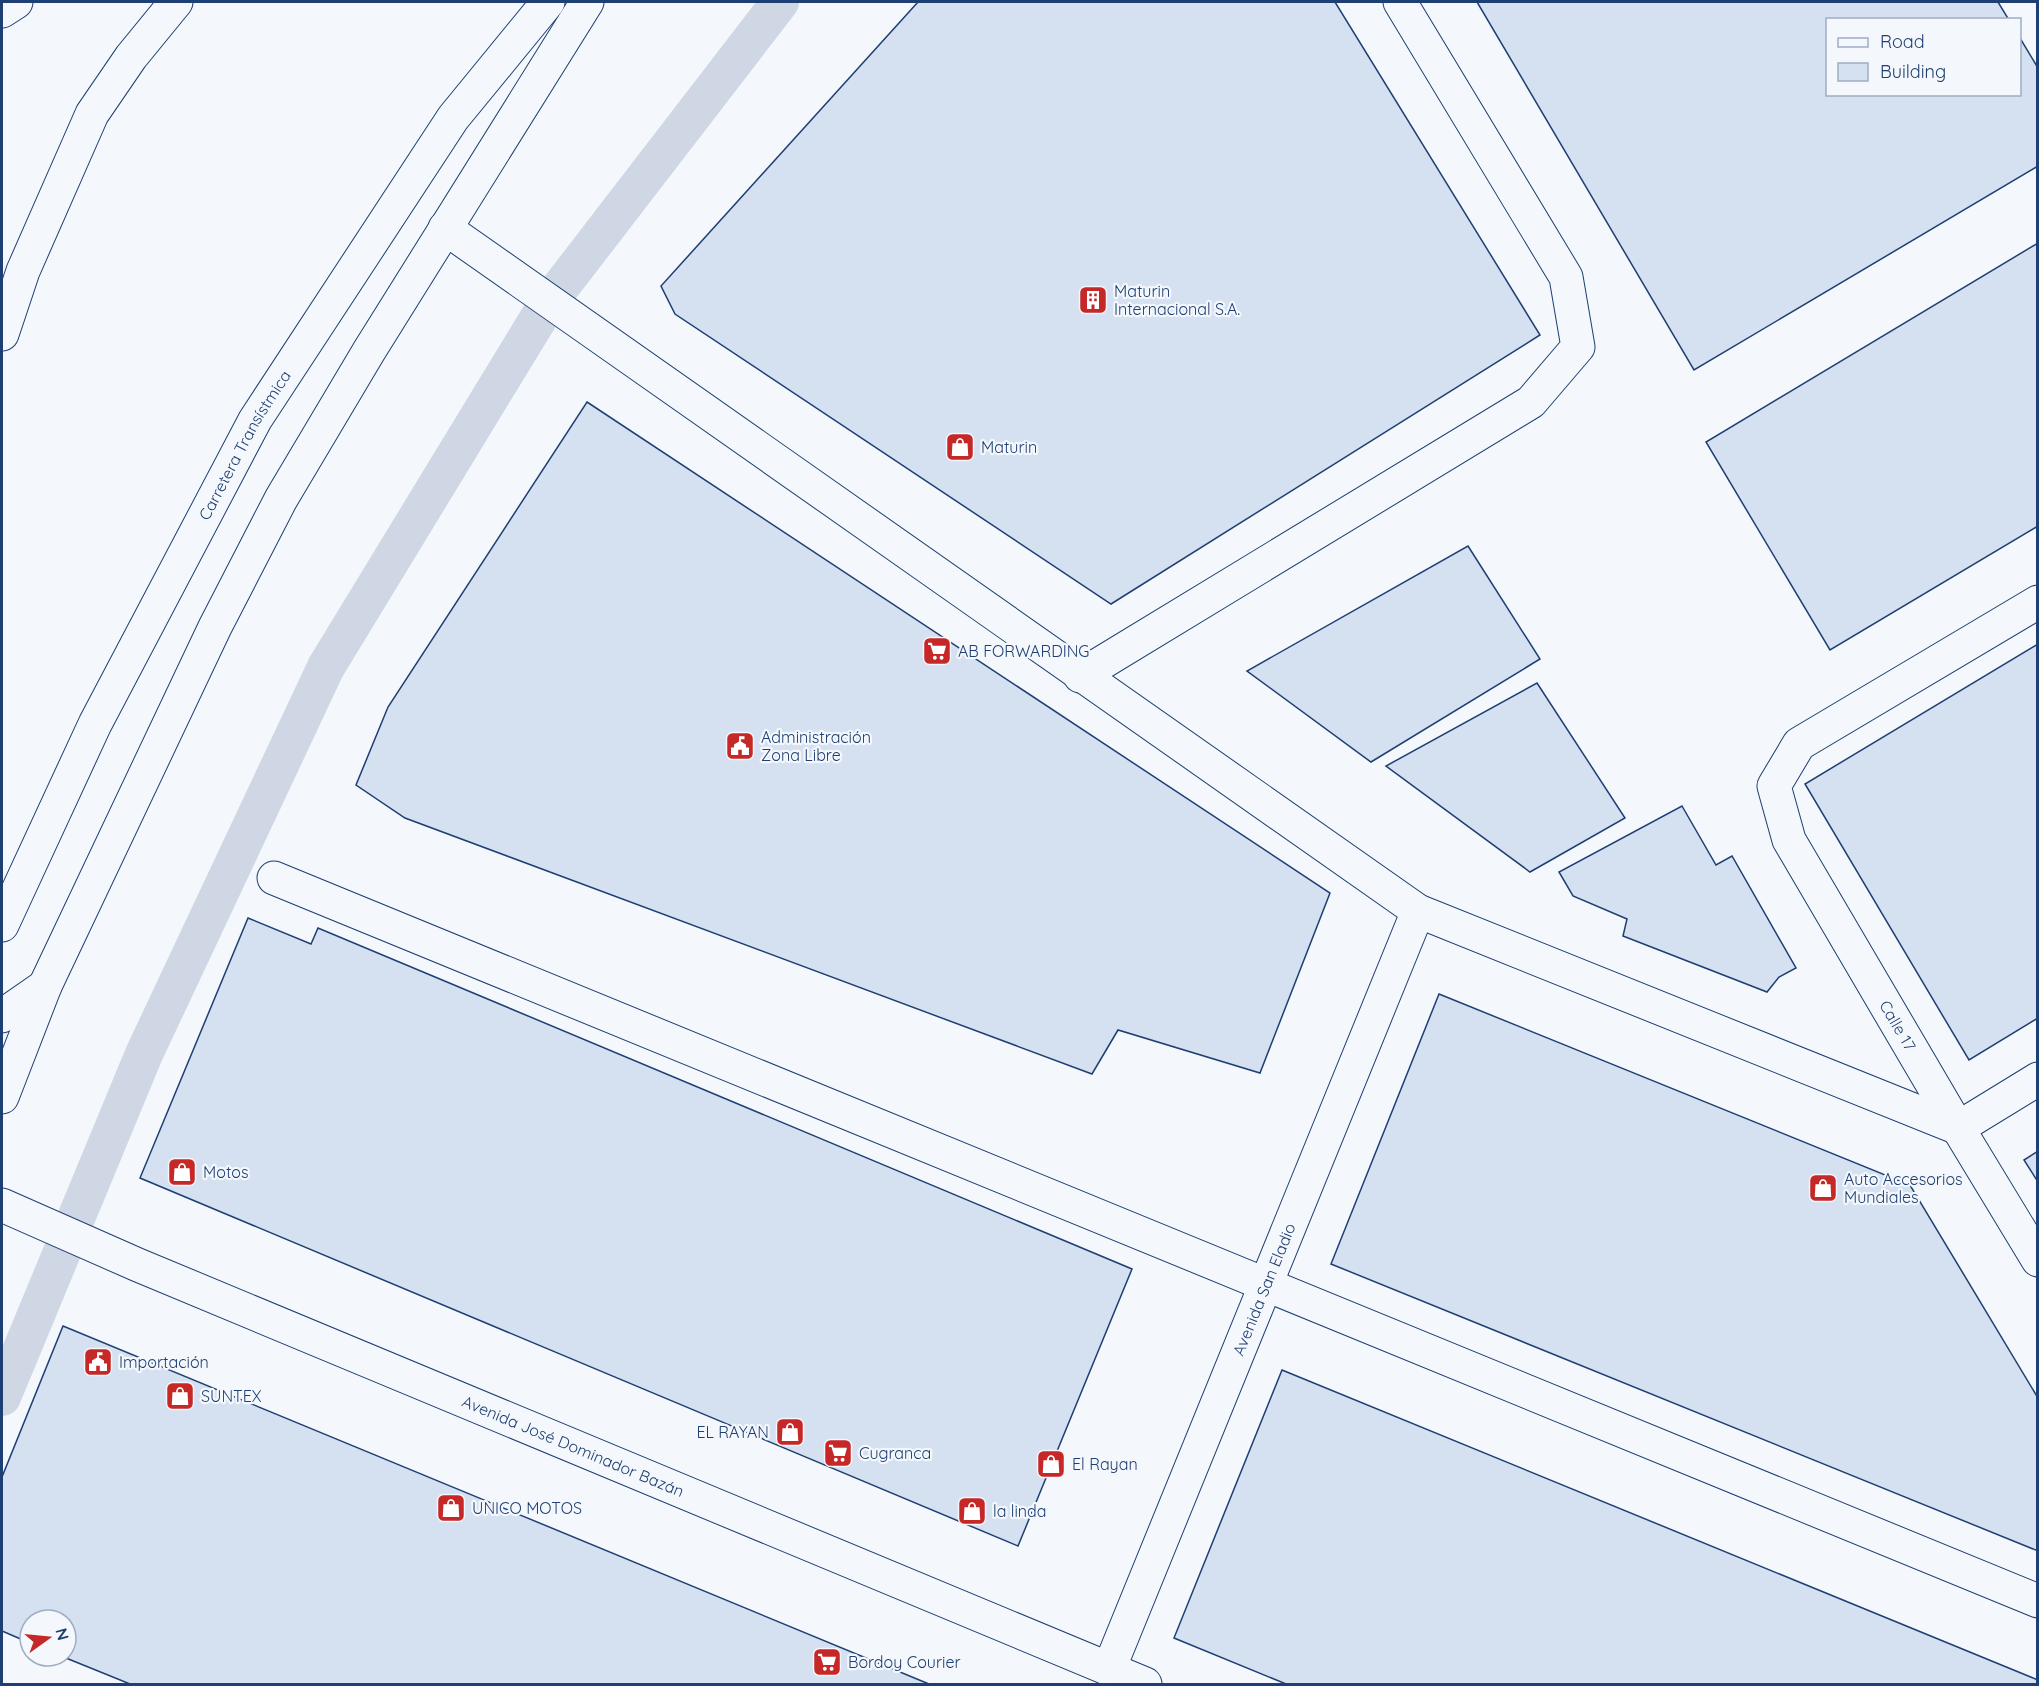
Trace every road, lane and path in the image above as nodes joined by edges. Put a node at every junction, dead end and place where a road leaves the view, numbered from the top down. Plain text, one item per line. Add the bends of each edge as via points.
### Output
1 (16, 2) edge
2 (176, 2) edge
3 (548, 2) edge
4 (587, 2) edge
5 (1400, 2) edge
6 (2, 11) edge
7 (445, 228) junction
8 (2, 334) edge
9 (2037, 602) edge
10 (1080, 676) junction
11 (274, 878) dead end
12 (1418, 911) junction
13 (2, 925) edge
14 (45, 986) junction
15 (2, 1016) edge
16 (2037, 1079) edge
17 (2, 1097) edge
18 (1958, 1128) junction
19 (2, 1204) edge
20 (2037, 1260) edge
21 (1266, 1285) junction
22 (2037, 1601) edge
23 (1109, 1669) junction
24 (1145, 1684) edge

1 - 6 street
2 - 8 street via 92,114 23,271
3 - 13 street, Carretera Transístmica via 453,118 255,420 95,724
4 - 7 street
5 - 10 street via 1566,277 1578,347 1531,402
7 - 10 street
7 - 14 street via 281,499 215,627
9 - 18 street, Calle 17 via 1799,744 1774,786 1789,840
10 - 12 street
11 - 21 street
12 - 18 street
12 - 21 street, Avenida San Eladio
14 - 15 street
14 - 17 street
16 - 18 street
18 - 20 street, Calle 17
19 - 23 street, Avenida José Dominador Bazán via 100,1249
21 - 22 street
21 - 23 street, Avenida San Eladio
23 - 24 street, Avenida José Dominador Bazán

